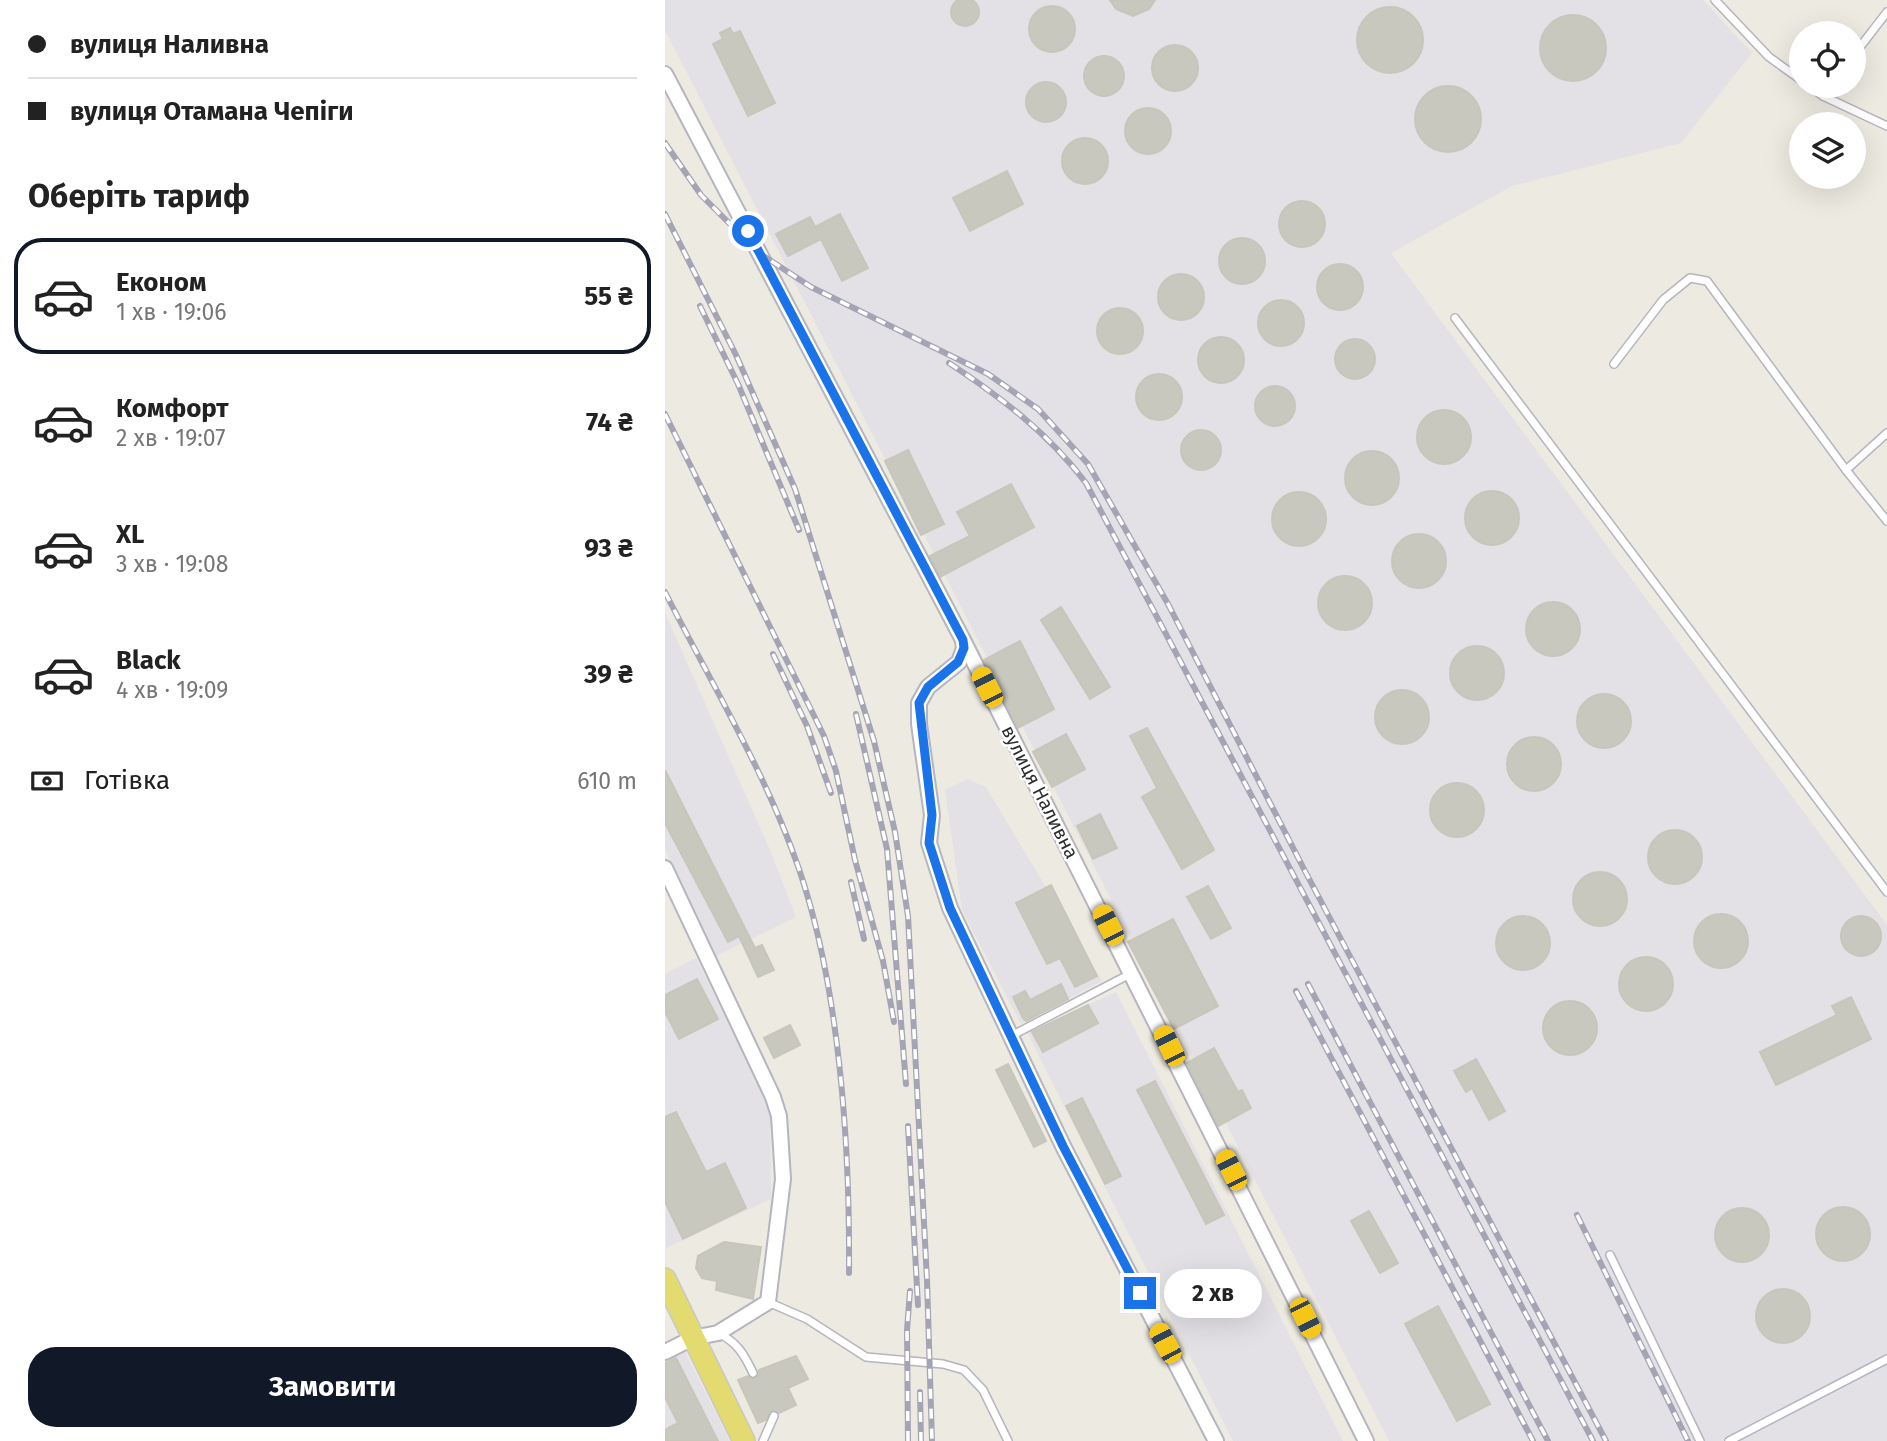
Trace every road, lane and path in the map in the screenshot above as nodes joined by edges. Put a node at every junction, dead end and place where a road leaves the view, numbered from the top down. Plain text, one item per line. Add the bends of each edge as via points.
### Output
1 (1715, 0) edge
2 (1887, 12) edge
3 (1866, 39) edge
4 (1789, 71) edge
5 (665, 74) edge
6 (1827, 98) edge
7 (1887, 126) edge
8 (1455, 318) dead end
9 (1614, 364) dead end
10 (1887, 433) edge
11 (1846, 470) junction
12 (1887, 521) edge
13 (963, 640) junction
14 (665, 868) edge
15 (1887, 892) edge
16 (1132, 972) junction
17 (1011, 1036) junction
18 (1610, 1255) dead end
19 (665, 1279) edge
20 (768, 1301) junction
21 (718, 1333) junction
22 (692, 1338) junction
23 (665, 1352) edge
24 (1887, 1360) edge
25 (754, 1373) dead end
26 (774, 1416) dead end
27 (744, 1441) edge
28 (763, 1441) edge
29 (1008, 1441) edge
30 (1216, 1441) edge
31 (1366, 1441) edge
32 (1700, 1441) edge
33 (1729, 1441) edge

1 - 4 lane via 1769,57
2 - 3 lane
5 - 13 street, вулиця Наливна
6 - 7 lane
8 - 15 lane
9 - 11 lane via 1663,300 1690,278 1707,281
10 - 11 lane
11 - 12 lane
13 - 16 street, вулиця Наливна
13 - 17 street via 958,662 928,687 919,703 932,815 929,843 950,908
14 - 20 street via 779,1116 783,1180
16 - 17 lane
16 - 31 street, вулиця Наливна
17 - 30 street
18 - 32 lane
19 - 22 main road
20 - 21 street
20 - 29 lane via 807,1319 866,1357 964,1370 983,1390
21 - 22 street
21 - 25 lane via 743,1351
22 - 23 street
22 - 27 main road
24 - 33 lane
26 - 28 lane

